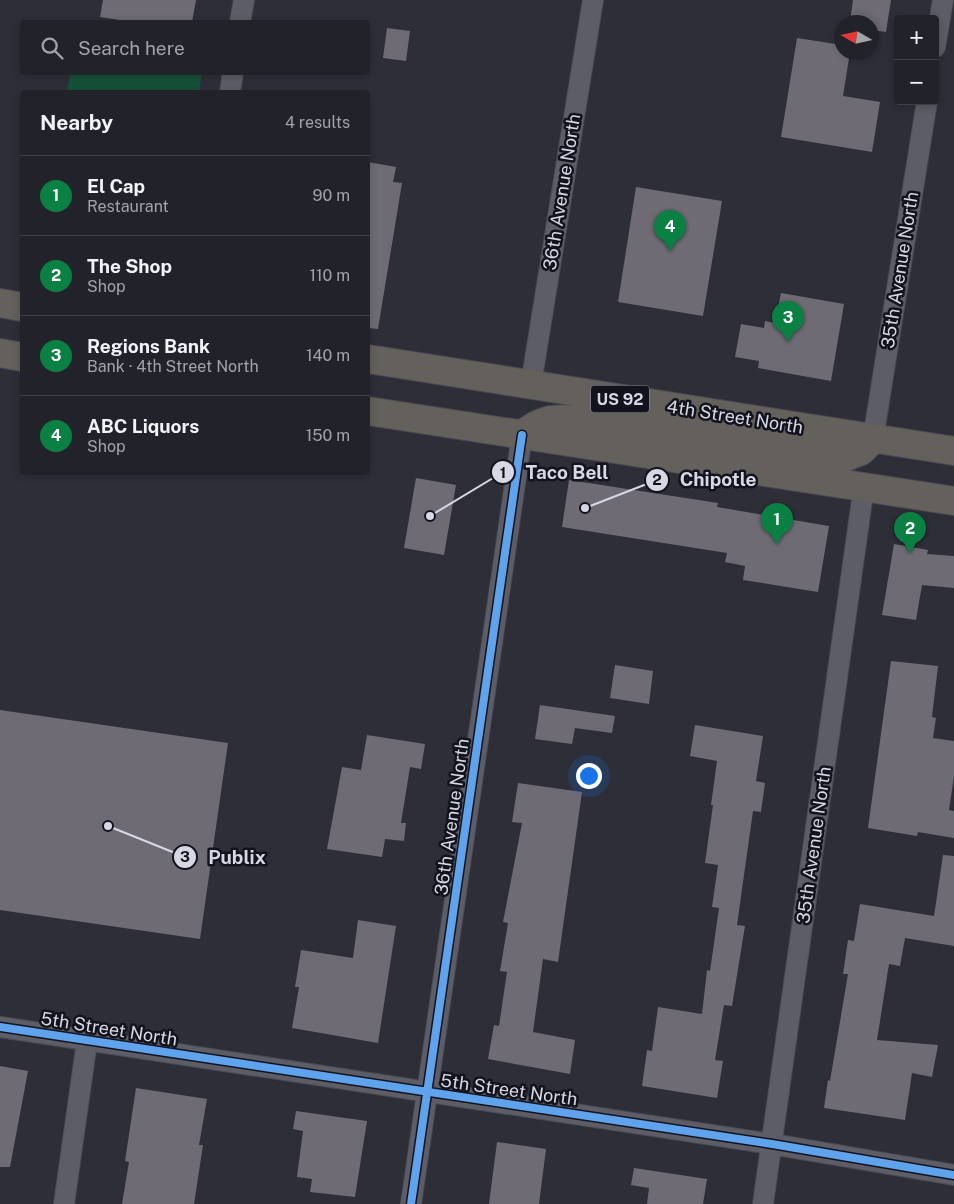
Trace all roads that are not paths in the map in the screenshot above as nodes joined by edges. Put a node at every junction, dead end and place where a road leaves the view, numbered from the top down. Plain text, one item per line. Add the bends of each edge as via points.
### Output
1 (244, 0) edge
2 (593, 0) edge
3 (943, 0) edge
4 (240, 20) edge
5 (939, 24) edge
6 (233, 75) edge
7 (230, 90) edge
8 (925, 105) edge
9 (0, 303) edge
10 (20, 307) edge
11 (0, 353) edge
12 (20, 357) edge
13 (380, 361) edge
14 (370, 379) edge
15 (531, 384) junction
16 (370, 411) edge
17 (522, 435) junction
18 (873, 439) junction
19 (954, 452) edge
20 (864, 486) junction
21 (954, 501) edge
22 (0, 1027) edge
23 (87, 1040) junction
24 (428, 1093) junction
25 (772, 1144) junction
26 (954, 1175) edge
27 (64, 1204) edge
28 (411, 1204) edge
29 (763, 1204) edge

1 - 4 street
2 - 15 street, 36th Avenue North
3 - 5 street
6 - 7 street
8 - 18 street, 35th Avenue North
9 - 10 main road
11 - 12 main road
13 - 14 main road via 387,374
13 - 15 main road, 4th Street North / US 92
15 - 18 main road, 4th Street North / US 92
16 - 17 main road
17 - 18 main road via 535,424 548,419 585,420 846,456 861,451
17 - 20 main road
17 - 24 street, 36th Avenue North
18 - 19 main road, 4th Street North / US 92
20 - 21 main road
20 - 25 street, 35th Avenue North
22 - 23 street, 5th Street North
23 - 24 street, 5th Street North
23 - 27 street
24 - 25 street, 5th Street North
24 - 28 street, 36th Avenue North
25 - 26 street, 5th Street North
25 - 29 street, 35th Avenue North

